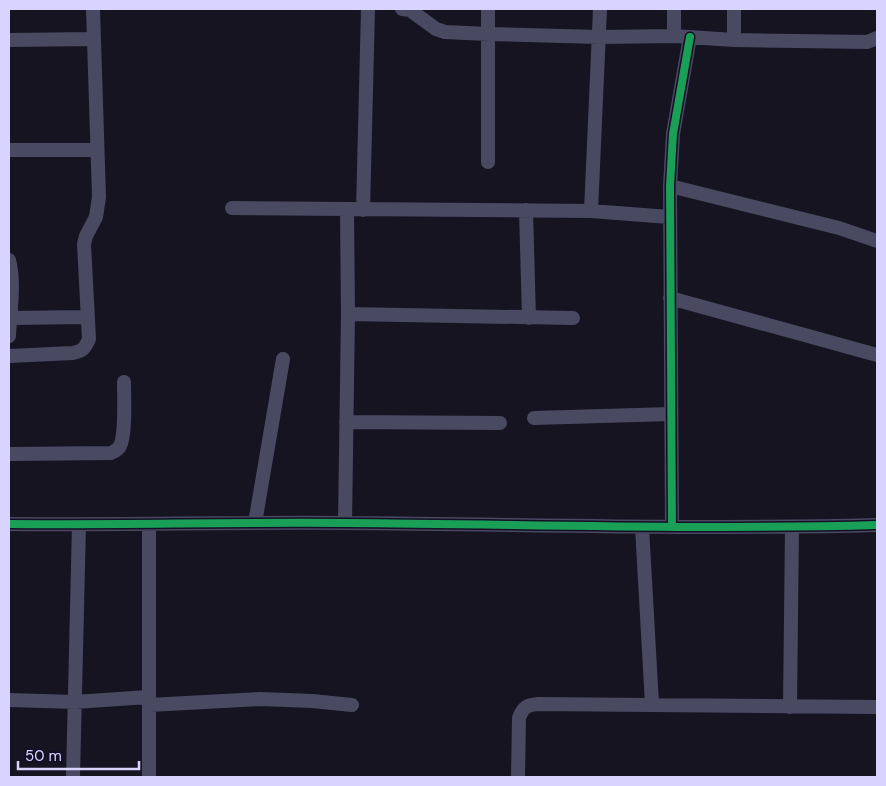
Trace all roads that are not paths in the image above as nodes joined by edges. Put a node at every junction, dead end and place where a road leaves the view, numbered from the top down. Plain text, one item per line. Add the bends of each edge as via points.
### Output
1 (93, 9) edge
2 (368, 9) edge
3 (402, 9) edge
4 (488, 9) edge
5 (600, 9) edge
6 (674, 9) edge
7 (734, 9) edge
8 (488, 34) junction
9 (674, 36) junction
10 (599, 37) junction
11 (690, 37) junction
12 (877, 38) edge
13 (92, 39) junction
14 (9, 40) edge
15 (734, 40) junction
16 (9, 150) edge
17 (97, 150) junction
18 (488, 162) dead end
19 (670, 186) junction
20 (232, 208) dead end
21 (347, 209) junction
22 (363, 210) junction
23 (526, 210) junction
24 (591, 211) junction
25 (669, 217) junction
26 (877, 240) edge
27 (9, 260) edge
28 (670, 298) junction
29 (348, 314) junction
30 (88, 317) junction
31 (9, 318) edge
32 (529, 318) junction
33 (573, 318) dead end
34 (9, 336) edge
35 (877, 355) edge
36 (9, 356) edge
37 (283, 359) dead end
38 (124, 382) dead end
39 (671, 414) junction
40 (534, 418) dead end
41 (346, 422) junction
42 (500, 423) dead end
43 (9, 454) edge
44 (255, 523) junction
45 (345, 523) junction
46 (9, 524) edge
47 (79, 525) junction
48 (149, 525) junction
49 (877, 525) edge
50 (672, 526) junction
51 (642, 527) junction
52 (792, 527) junction
53 (9, 700) edge
54 (148, 701) junction
55 (74, 702) junction
56 (652, 704) junction
57 (352, 705) dead end
58 (790, 707) junction
59 (877, 707) edge
60 (73, 777) edge
61 (149, 777) edge
62 (518, 777) edge

1 - 13 street
2 - 22 street
3 - 8 street via 410,10 445,32
4 - 8 street
5 - 10 street
6 - 9 street
7 - 15 street
8 - 10 street
8 - 18 street
9 - 10 street
9 - 11 street
10 - 24 street
11 - 15 street
11 - 19 street via 673,134
12 - 15 street via 868,42
13 - 14 street
13 - 17 street
16 - 17 street
17 - 30 street via 98,206 84,244
19 - 25 street
19 - 26 street
20 - 21 street
21 - 22 street
21 - 29 street
22 - 23 street
23 - 24 street
23 - 32 street
24 - 25 street
25 - 28 street
27 - 31 street
28 - 35 street
28 - 39 street
29 - 32 street
29 - 41 street
30 - 31 street
30 - 36 street via 88,339 86,348 81,351
31 - 34 street
32 - 33 street
37 - 44 street
38 - 43 street via 122,434 116,451
39 - 40 street
39 - 50 street
41 - 42 street
41 - 45 street
44 - 45 street
44 - 48 street
45 - 51 street
46 - 47 street
47 - 48 street
47 - 55 street
48 - 54 street
49 - 52 street
50 - 51 street
50 - 52 street
51 - 56 street
52 - 58 street
53 - 55 street
54 - 55 street
54 - 57 street via 260,698
54 - 61 street
55 - 60 street
56 - 58 street
56 - 62 street via 527,705 519,718
58 - 59 street

